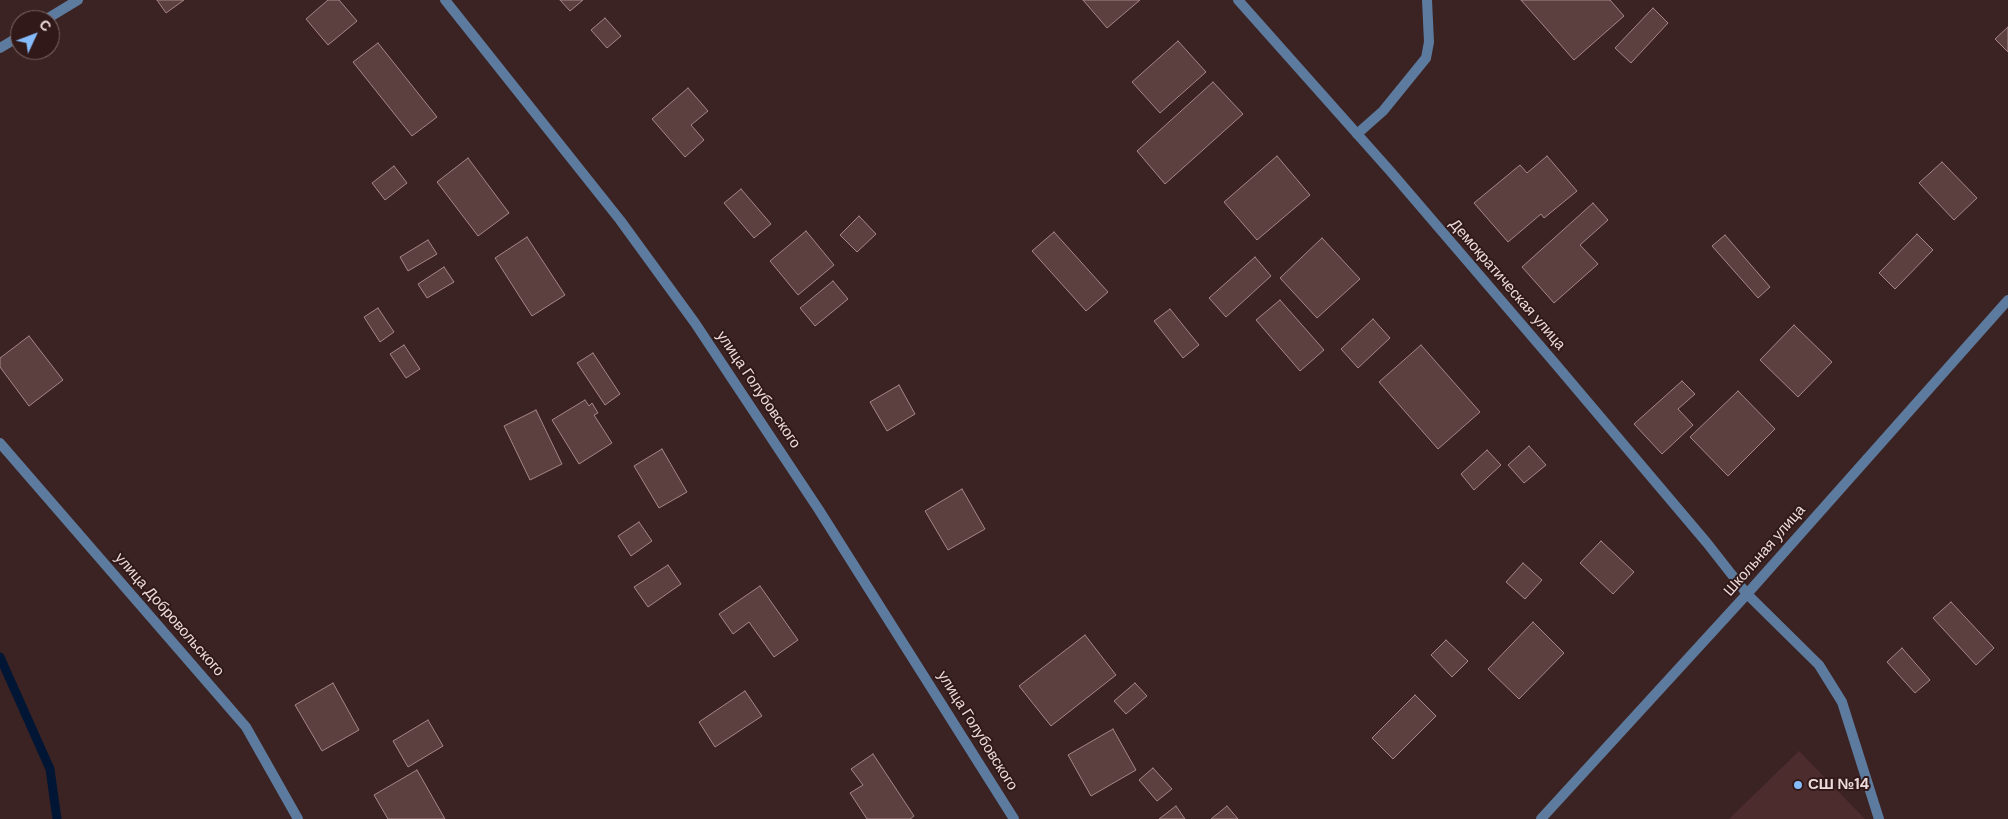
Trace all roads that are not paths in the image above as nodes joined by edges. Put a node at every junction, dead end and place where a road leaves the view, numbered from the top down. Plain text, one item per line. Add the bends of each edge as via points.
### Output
1 (78, 0) edge
2 (445, 0) edge
3 (1238, 0) edge
4 (1427, 0) edge
5 (60, 11) edge
6 (1357, 134) junction
7 (2008, 300) edge
8 (0, 443) edge
9 (1747, 594) junction
10 (298, 819) edge
11 (1014, 819) edge
12 (1541, 819) edge
13 (1879, 819) edge

1 - 5 street
2 - 11 street, улица Голубовского via 620,220 695,323 819,510
3 - 6 street, Демократическая улица
4 - 6 street via 1429,42 1426,58 1383,111
6 - 9 street, Демократическая улица
7 - 9 street, Школьная улица
8 - 10 street, улица Добровольского via 246,728
9 - 12 street, Школьная улица
9 - 13 street, Демократическая улица via 1820,664 1842,702

